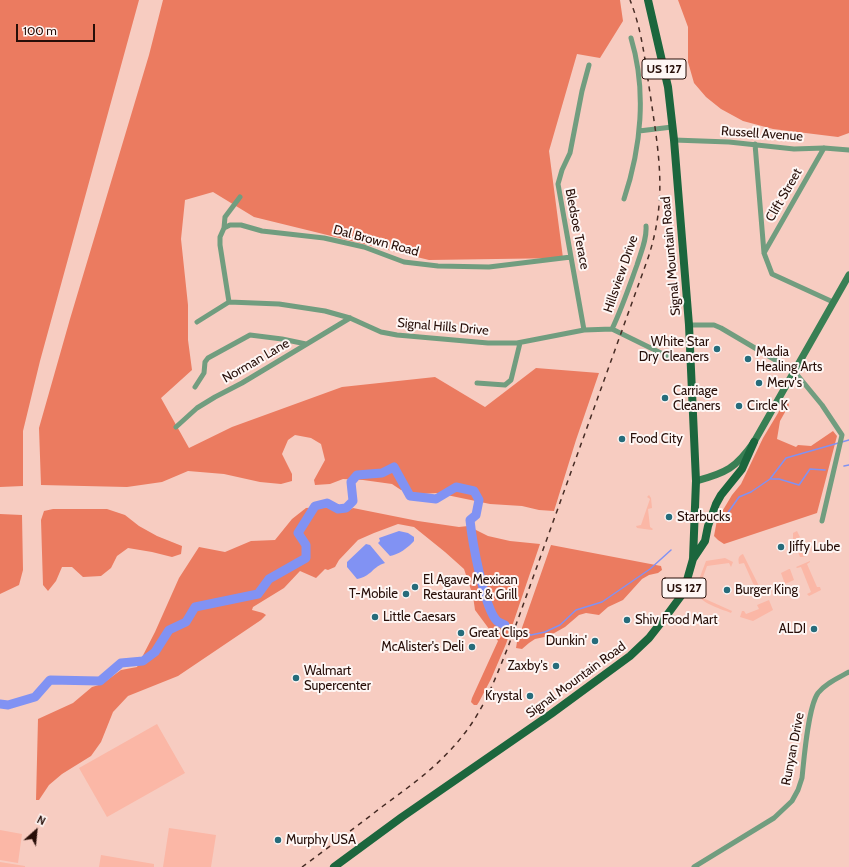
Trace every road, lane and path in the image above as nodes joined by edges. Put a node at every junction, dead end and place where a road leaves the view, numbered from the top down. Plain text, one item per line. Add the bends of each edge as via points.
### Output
1 (648, 0) edge
2 (631, 38) dead end
3 (589, 65) dead end
4 (672, 127) junction
5 (639, 131) junction
6 (674, 140) junction
7 (755, 144) junction
8 (824, 148) junction
9 (849, 150) edge
10 (240, 197) dead end
11 (624, 199) dead end
12 (646, 226) dead end
13 (224, 228) junction
14 (764, 254) junction
15 (571, 257) junction
16 (849, 274) edge
17 (229, 302) junction
18 (833, 302) junction
19 (350, 318) junction
20 (197, 322) dead end
21 (688, 325) junction
22 (612, 329) junction
23 (584, 330) junction
24 (520, 343) junction
25 (306, 344) junction
26 (690, 359) junction
27 (794, 371) junction
28 (477, 383) dead end
29 (195, 387) dead end
30 (176, 427) dead end
31 (754, 442) junction
32 (696, 481) junction
33 (822, 521) dead end
34 (692, 559) junction
35 (849, 672) edge
36 (334, 867) edge
37 (694, 867) edge

1 - 4 main road, Signal Mountain Road / US 127 via 668,87
2 - 5 street via 636,55 640,90
3 - 15 street, Bledsoe Terace via 570,153 558,184
4 - 5 street
4 - 6 main road, Signal Mountain Road / US 127
5 - 11 street via 631,178
6 - 7 street, Russell Avenue
6 - 21 main road, Signal Mountain Road / US 127
7 - 8 street, Russell Avenue via 794,149
7 - 14 street
8 - 9 street, Russell Avenue
8 - 14 street, Clift Street
10 - 13 street via 226,217
12 - 22 street, Hillsview Drive via 644,245
13 - 15 street, Dal Brown Road via 241,225 262,231 324,238 364,247 404,262 438,266 489,267
13 - 17 street via 220,245
14 - 18 street via 772,274
15 - 23 street, Bledsoe Terace
16 - 18 main road
17 - 19 street, Signal Hills Drive via 279,304 325,311
17 - 20 street
18 - 27 main road
19 - 24 street, Signal Hills Drive via 397,336
19 - 25 street, Norman Lane
21 - 26 main road, Signal Mountain Road / US 127
21 - 27 street via 714,325 721,328
22 - 23 street, Signal Hills Drive
22 - 26 street, Signal Hills Drive via 674,359
23 - 24 street, Signal Hills Drive
24 - 28 street via 511,380 505,385
25 - 29 street via 250,335 208,358 204,373
25 - 30 street, Norman Lane via 197,408
26 - 32 main road, Signal Mountain Road / US 127
27 - 31 main road
27 - 33 street via 842,435
31 - 32 main road via 744,457 725,472
31 - 34 main road via 742,469 716,504 705,541
32 - 34 main road, Signal Mountain Road / US 127
34 - 36 main road, Signal Mountain Road / US 127 via 681,596 649,638 630,656
35 - 37 street, Runyan Drive via 822,688 817,694 812,706 802,778 792,801 774,818

